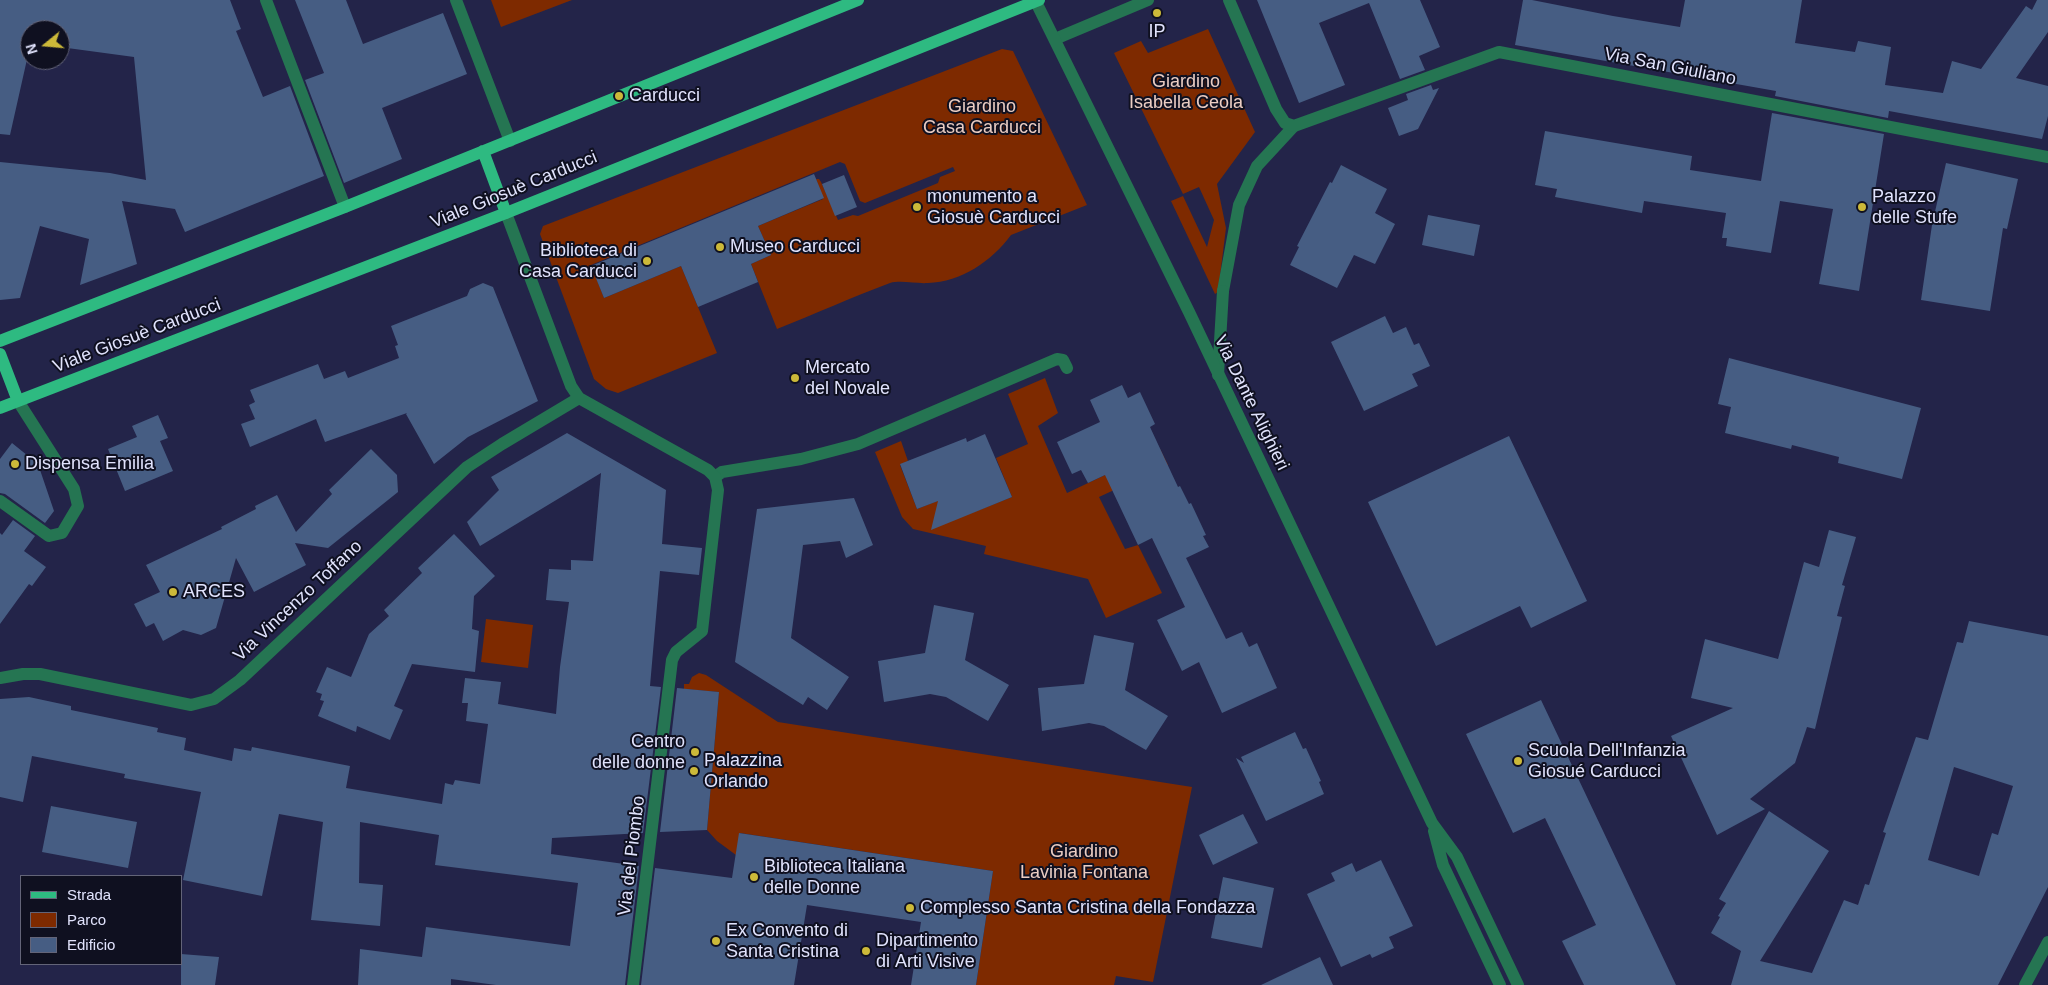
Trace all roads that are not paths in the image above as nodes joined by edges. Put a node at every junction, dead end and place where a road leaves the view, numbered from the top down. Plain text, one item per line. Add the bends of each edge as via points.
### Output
1 (266, 0) edge
2 (456, 0) edge
3 (858, 0) edge
4 (1037, 0) edge
5 (1148, 0) edge
6 (1229, 0) edge
7 (1055, 39) junction
8 (1294, 126) junction
9 (510, 141) junction
10 (483, 152) junction
11 (2048, 157) edge
12 (345, 207) junction
13 (506, 213) junction
14 (0, 341) edge
15 (0, 354) edge
16 (1067, 368) dead end
17 (1218, 375) junction
18 (579, 398) junction
19 (18, 401) junction
20 (0, 408) edge
21 (0, 419) edge
22 (715, 477) junction
23 (0, 501) edge
24 (0, 678) edge
25 (1432, 823) junction
26 (2048, 942) edge
27 (634, 985) edge
28 (1500, 985) edge
29 (1518, 985) edge
30 (2024, 985) edge

1 - 12 street
2 - 9 street
3 - 9 main road
4 - 7 street, Via Dante Alighieri
4 - 13 main road, Viale Giosuè Carducci
5 - 7 street
6 - 8 street via 1276,109 1285,123
7 - 17 street, Via Dante Alighieri
8 - 11 street, Via San Giuliano via 1499,52
8 - 17 street, Via San Giuliano via 1257,166 1239,205 1223,291
9 - 10 main road
10 - 12 main road
10 - 13 main road
12 - 14 main road
13 - 18 street via 571,386
13 - 19 main road, Viale Giosuè Carducci
15 - 19 main road
16 - 22 street via 1063,360 1058,359 858,444 802,459 722,472
17 - 25 street, Via Dante Alighieri
18 - 22 street via 708,470
18 - 24 street, Via Vincenzo Toffano via 467,467 240,680 214,699 191,705 40,674
19 - 20 main road, Viale Giosuè Carducci
19 - 23 street via 74,489 78,506 62,533 49,536
20 - 21 street
22 - 27 street, Via del Piombo via 718,490 702,631 676,652 672,660
25 - 28 street, Via Dante Alighieri via 1443,865
25 - 29 street, Via Dante Alighieri via 1457,857
26 - 30 street

